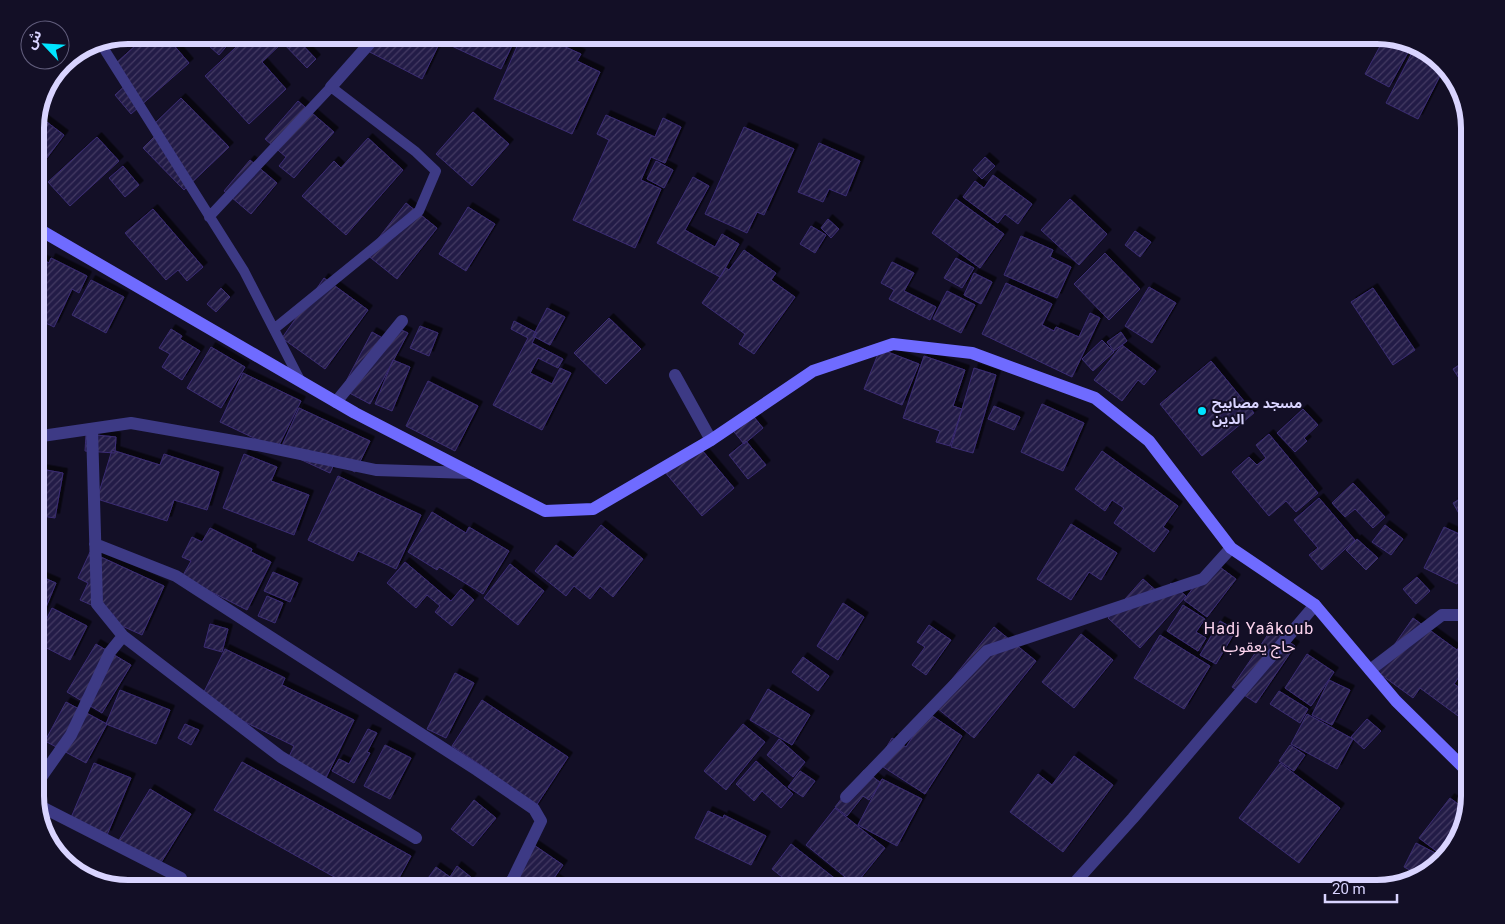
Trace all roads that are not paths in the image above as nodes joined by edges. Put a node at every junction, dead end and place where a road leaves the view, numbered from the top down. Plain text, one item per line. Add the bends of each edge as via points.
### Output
1 (369, 44) edge
2 (104, 47) edge
3 (331, 87) junction
4 (209, 216) junction
5 (44, 231) edge
6 (402, 321) dead end
7 (274, 329) junction
8 (674, 374) dead end
9 (301, 382) junction
10 (336, 402) junction
11 (92, 429) junction
12 (44, 436) edge
13 (711, 440) junction
14 (471, 473) junction
15 (95, 544) junction
16 (1231, 548) junction
17 (1315, 605) junction
18 (1461, 615) edge
19 (123, 636) junction
20 (1370, 670) junction
21 (1461, 765) edge
22 (44, 773) edge
23 (846, 797) dead end
24 (45, 809) edge
25 (416, 838) dead end
26 (181, 878) dead end
27 (512, 880) edge
28 (1078, 880) edge

1 - 3 street
2 - 4 lane
3 - 4 lane
3 - 7 lane via 436,171 419,211
4 - 7 lane
5 - 9 street
6 - 10 street
7 - 9 lane
8 - 13 street
9 - 10 street
10 - 14 street
11 - 12 street
11 - 14 street via 131,423 376,470
11 - 15 street
13 - 14 street via 593,509 545,511
13 - 16 street via 813,371 893,344 972,353 1096,398 1149,441
15 - 19 street via 97,604
15 - 27 street via 176,576 534,809 541,821
16 - 17 street
16 - 23 street via 1203,578 987,651
17 - 20 street
17 - 28 street
18 - 20 street via 1442,615
19 - 22 street via 110,652 71,735
19 - 25 street via 281,757
20 - 21 street via 1396,701
24 - 26 street

